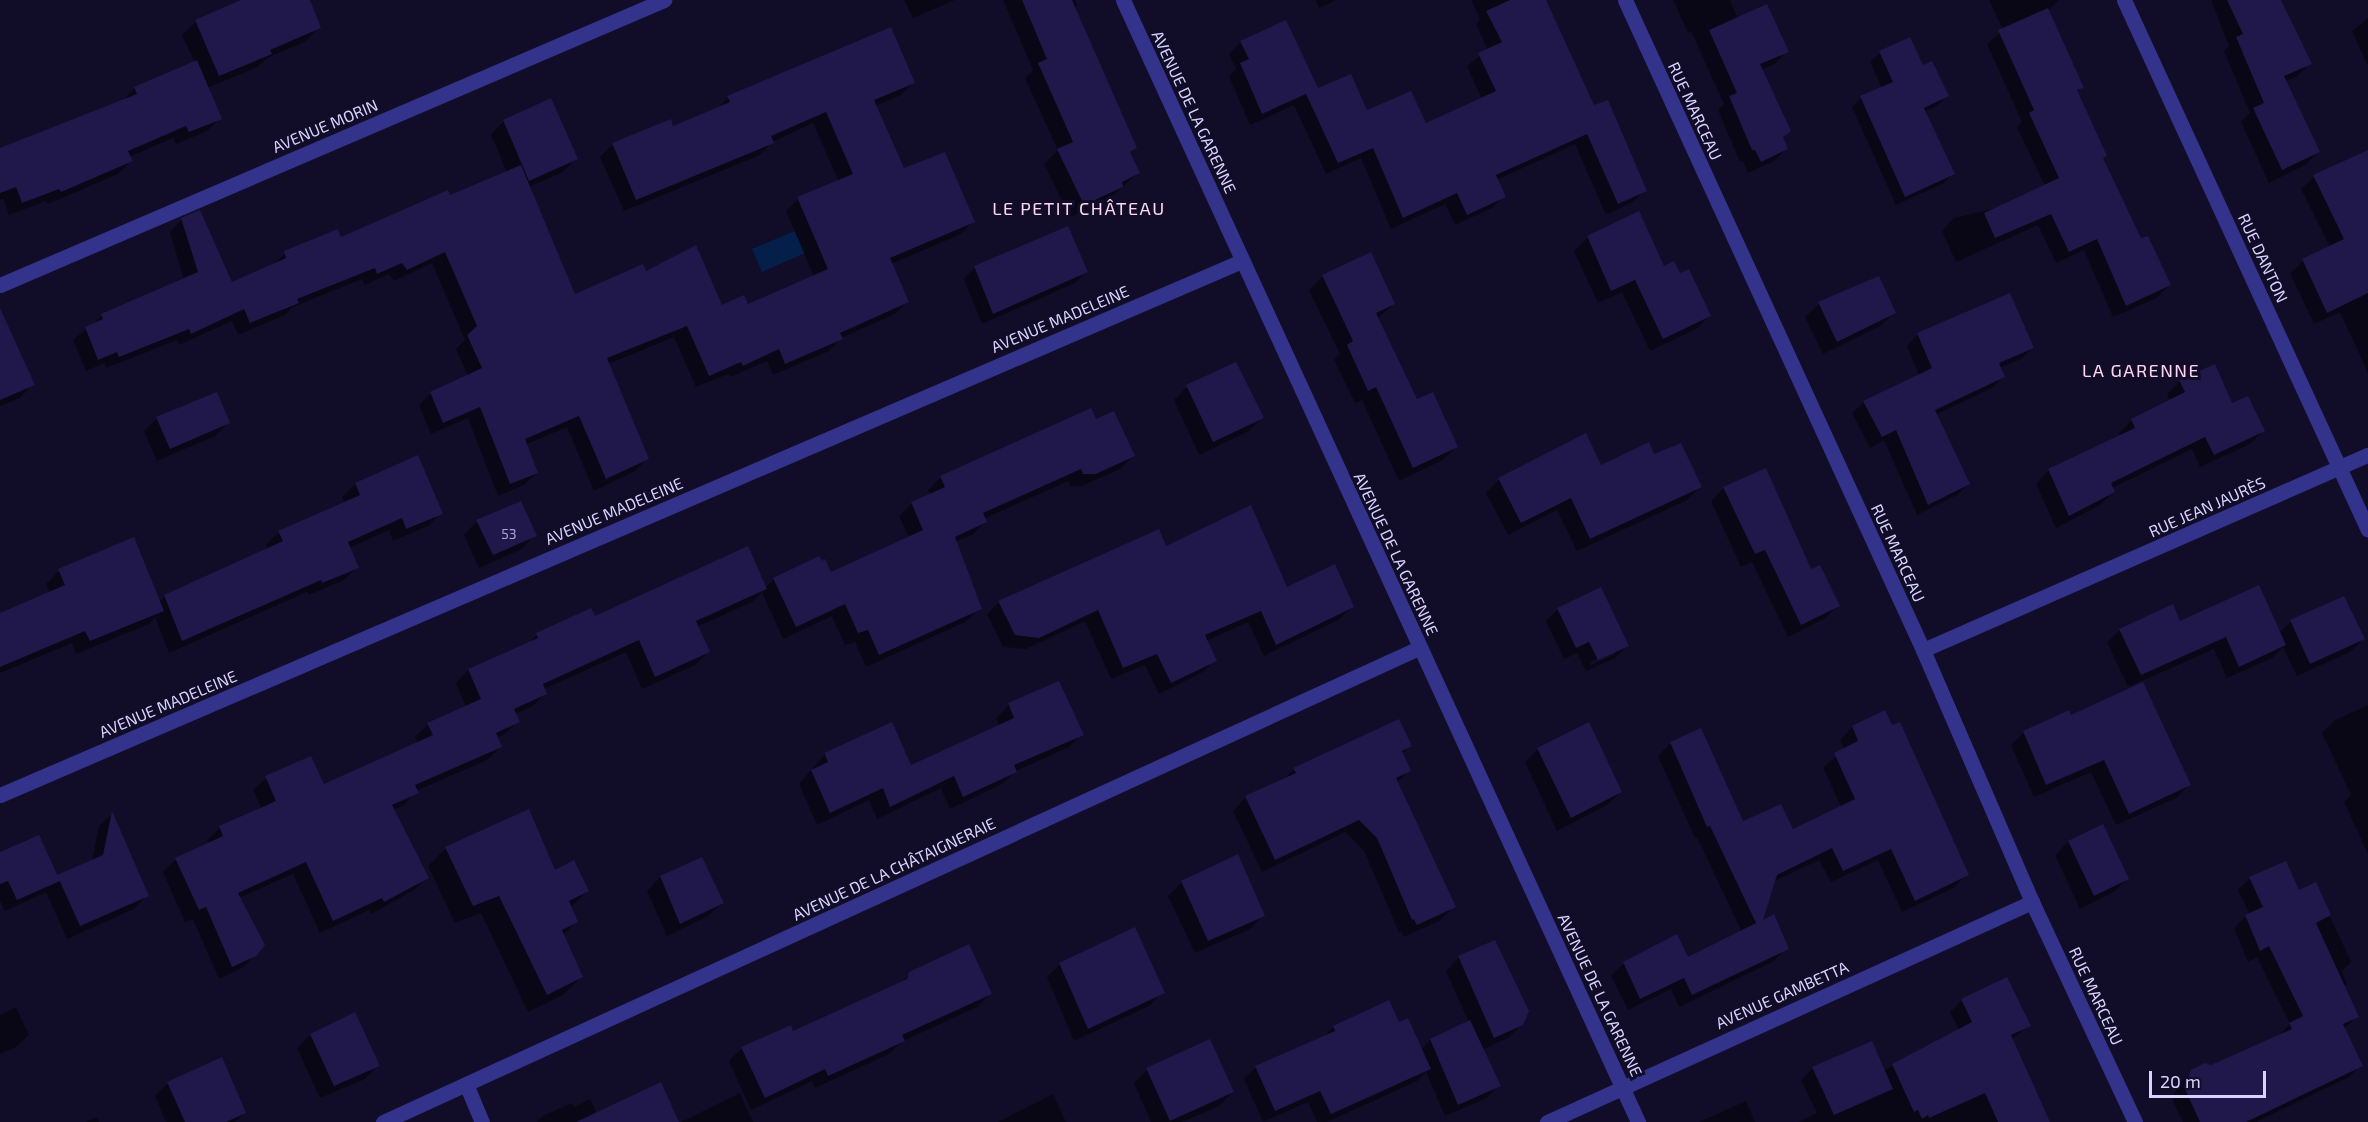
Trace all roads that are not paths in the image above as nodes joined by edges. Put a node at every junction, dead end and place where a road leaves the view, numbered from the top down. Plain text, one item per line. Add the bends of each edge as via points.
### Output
1 (664, 0) edge
2 (1123, 0) edge
3 (1624, 0) edge
4 (2124, 0) edge
5 (1242, 261) junction
6 (0, 285) edge
7 (2368, 455) edge
8 (2339, 468) junction
9 (2368, 530) edge
10 (1419, 648) junction
11 (1923, 650) junction
12 (0, 795) edge
13 (2032, 902) junction
14 (466, 1084) junction
15 (1622, 1087) junction
16 (383, 1122) edge
17 (482, 1122) edge
18 (1546, 1122) edge
19 (1638, 1122) edge
20 (2135, 1122) edge

1 - 6 street, AVENUE MORIN
2 - 5 street, AVENUE DE LA GARENNE
3 - 11 street, RUE MARCEAU
4 - 8 street, RUE DANTON
5 - 10 street, AVENUE DE LA GARENNE
5 - 12 street, AVENUE MADELEINE
7 - 8 street, RUE JEAN JAURÈS
8 - 9 street, RUE DANTON
8 - 11 street, RUE JEAN JAURÈS
10 - 14 street, AVENUE DE LA CHÂTAIGNERAIE
10 - 15 street, AVENUE DE LA GARENNE
11 - 13 street, RUE MARCEAU
13 - 15 street, AVENUE GAMBETTA
13 - 20 street, RUE MARCEAU
14 - 16 street, AVENUE DE LA CHÂTAIGNERAIE
14 - 17 street
15 - 18 street, AVENUE GAMBETTA
15 - 19 street, AVENUE DE LA GARENNE

